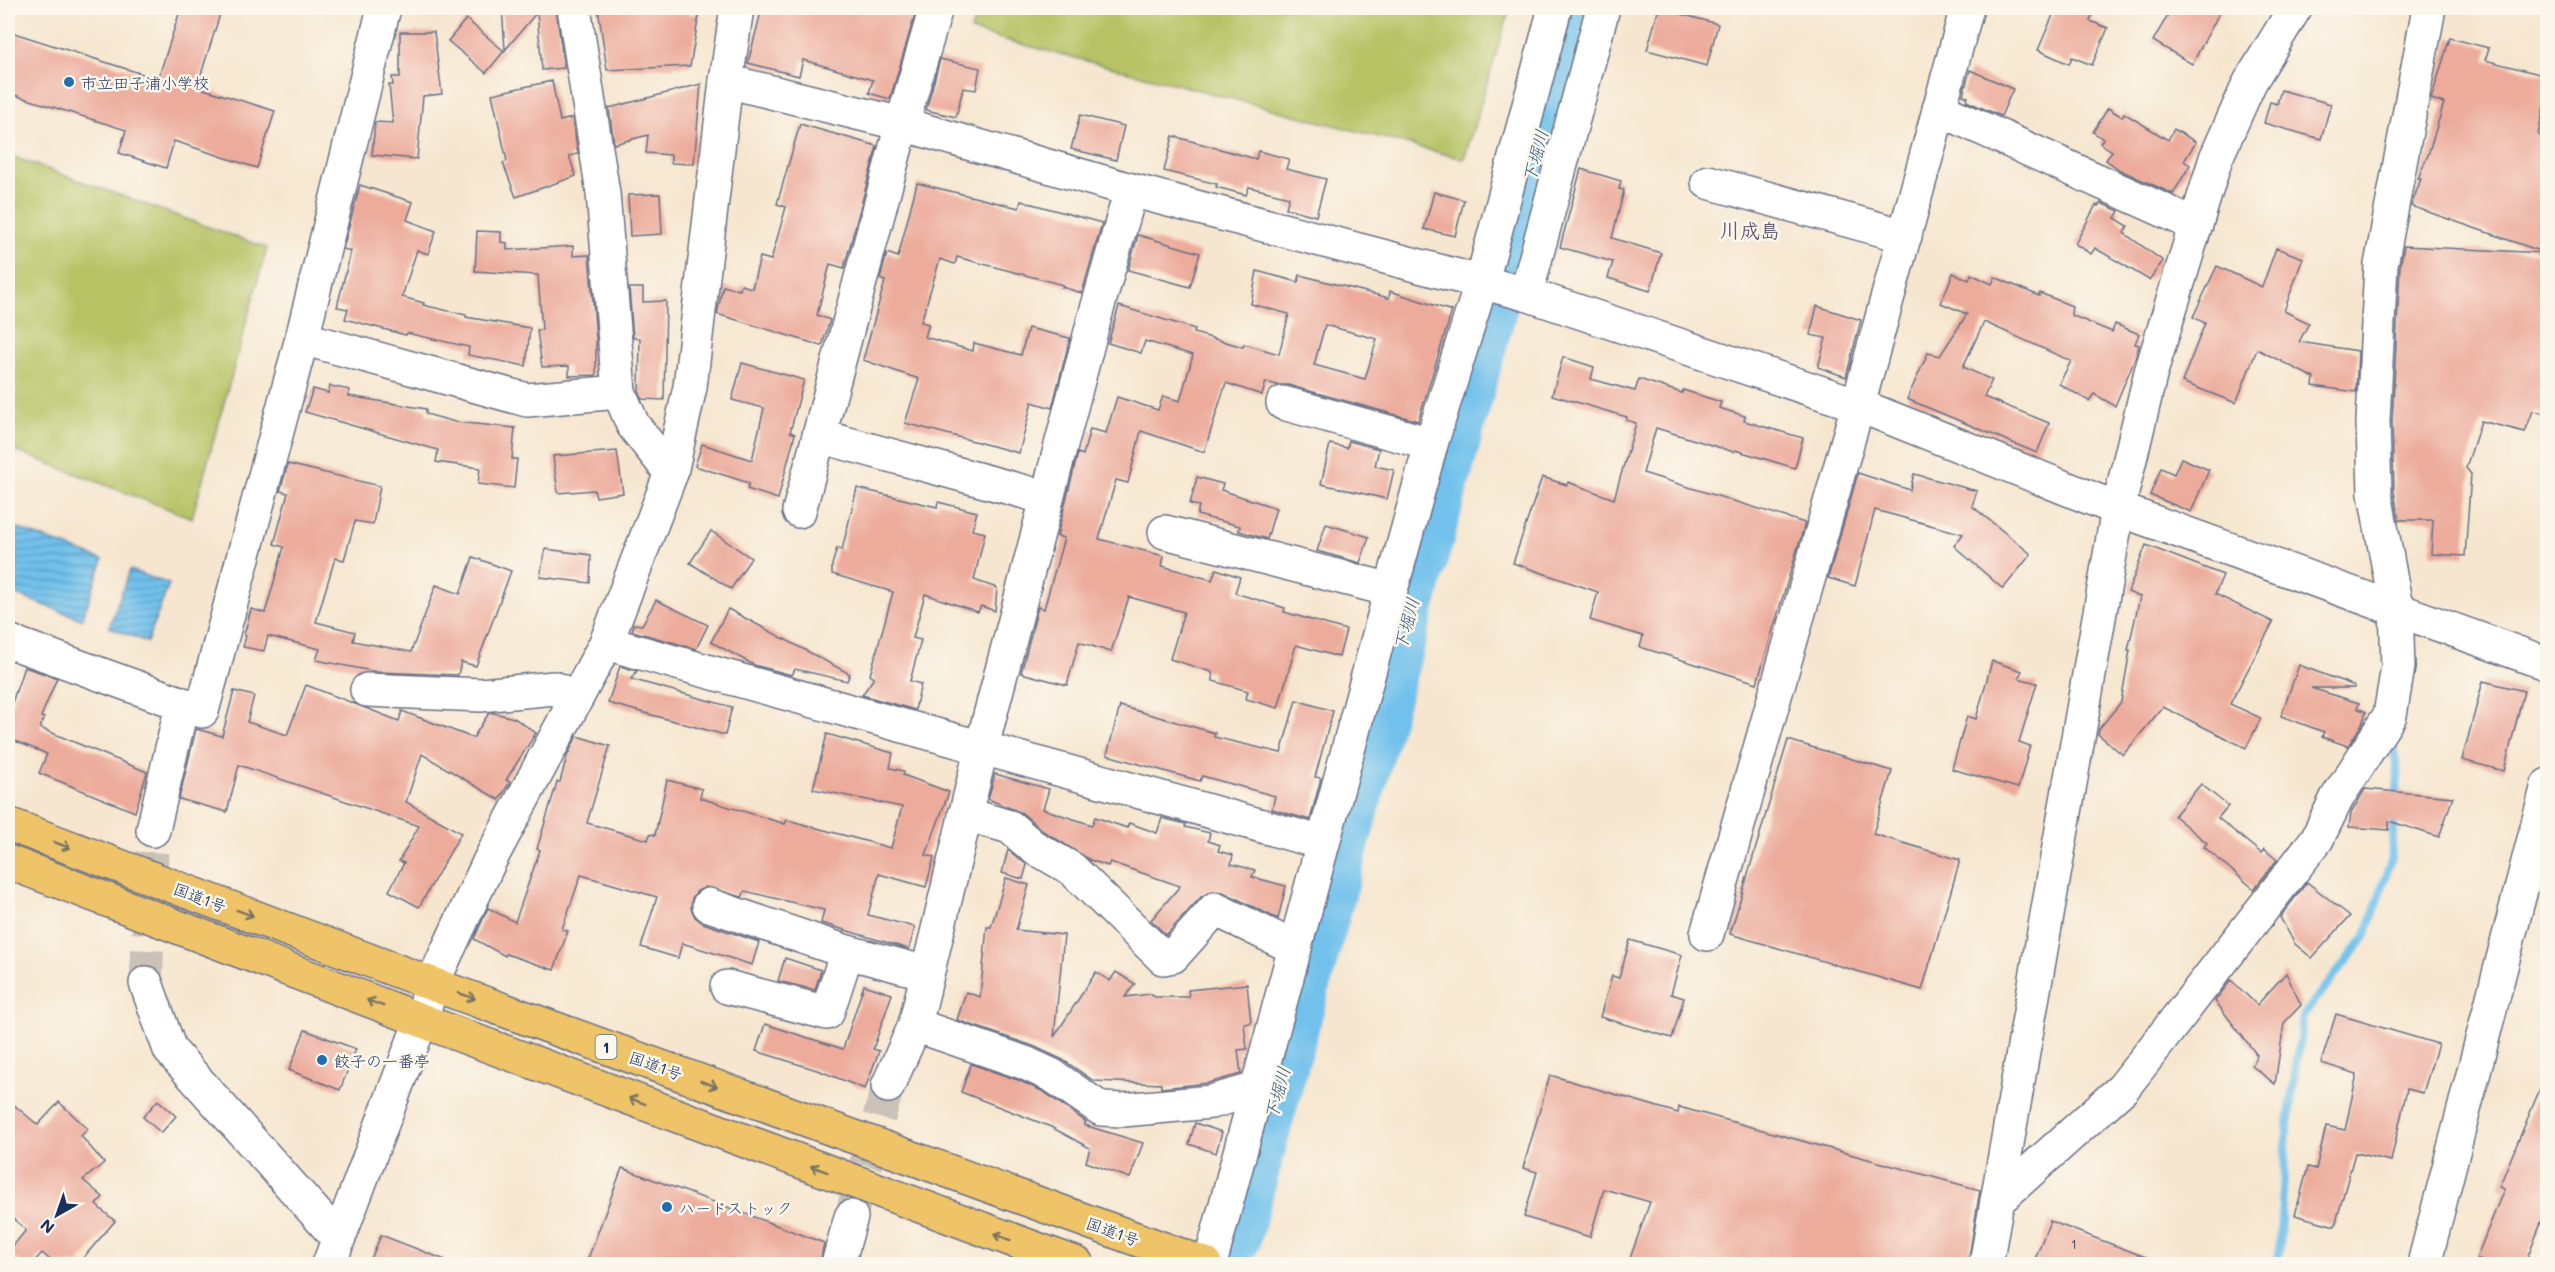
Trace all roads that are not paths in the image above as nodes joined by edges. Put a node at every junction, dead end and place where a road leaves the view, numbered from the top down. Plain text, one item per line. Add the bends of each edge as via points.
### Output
1 (384, 8) edge
2 (574, 8) edge
3 (737, 8) edge
4 (936, 8) edge
5 (1555, 8) edge
6 (1603, 8) edge
7 (1966, 8) edge
8 (2295, 8) edge
9 (2429, 8) edge
10 (726, 81) junction
11 (1939, 109) junction
12 (902, 124) junction
13 (1708, 182) dead end
14 (1131, 190) junction
15 (2196, 225) junction
16 (1905, 236) junction
17 (1483, 281) junction
18 (1525, 293) junction
19 (302, 338) junction
20 (619, 392) junction
21 (1283, 403) dead end
22 (1858, 405) junction
23 (819, 436) junction
24 (1431, 444) junction
25 (670, 473) junction
26 (1047, 498) junction
27 (2118, 508) junction
28 (799, 511) dead end
29 (1165, 532) dead end
30 (1391, 591) junction
31 (2396, 608) junction
32 (8, 641) edge
33 (606, 643) junction
34 (2547, 664) edge
35 (367, 690) dead end
36 (576, 698) junction
37 (182, 705) junction
38 (982, 746) junction
39 (2547, 784) edge
40 (965, 814) junction
41 (8, 824) edge
42 (153, 830) tunnel mouth
43 (1323, 843) junction
44 (8, 862) edge
45 (709, 905) dead end
46 (1707, 934) dead end
47 (1295, 948) junction
48 (847, 952) junction
49 (927, 972) junction
50 (146, 983) tunnel mouth
51 (432, 984) junction
52 (728, 987) dead end
53 (422, 1021) junction
54 (915, 1025) junction
55 (888, 1086) tunnel mouth
56 (1257, 1089) junction
57 (1997, 1200) junction
58 (851, 1217) tunnel mouth
59 (333, 1251) edge
60 (838, 1264) edge
61 (1077, 1264) edge
62 (1205, 1264) edge
63 (1210, 1264) edge
64 (1986, 1264) edge
65 (2424, 1264) edge

1 - 19 street
2 - 20 street via 603,193
3 - 10 street
4 - 12 street
5 - 17 street
6 - 18 street
7 - 11 street
8 - 15 street via 2250,82 2216,158
9 - 31 street via 2381,265 2373,421 2375,494
10 - 12 street
10 - 25 street via 690,387
11 - 15 street
11 - 16 street
12 - 14 street
12 - 23 street
13 - 16 street
14 - 17 street
14 - 26 street
15 - 27 street via 2151,372
16 - 22 street
17 - 18 street
17 - 24 street
18 - 22 street
19 - 20 street via 527,400
19 - 37 street via 202,711
20 - 25 street via 633,425
21 - 24 street
22 - 27 street
22 - 46 street
23 - 26 street
23 - 28 street
24 - 30 street
25 - 33 street
26 - 38 street
27 - 31 street
27 - 57 street
29 - 30 street
30 - 43 street
31 - 34 street
31 - 57 street via 2398,667 2390,715 2337,798 2317,839 2123,1088
32 - 37 street
33 - 36 street
33 - 38 street
35 - 36 street via 481,695 554,688
36 - 51 street via 490,860
37 - 42 street
38 - 40 street
38 - 43 street
39 - 65 street
40 - 47 street via 1010,827 1032,846 1072,869 1163,958 1173,956 1215,909
40 - 49 street
41 -> 51 highway, 国道1号 / 1
43 - 47 street
53 -> 44 highway
45 - 48 street
47 - 56 street
48 - 49 street
48 - 52 street via 827,1013
49 - 54 street
50 - 59 street via 170,1050
51 - 53 street
51 -> 62 highway, 国道1号 / 1
53 - 59 street
61 -> 53 highway
54 - 55 street
54 - 56 street via 1025,1063 1053,1076 1101,1109 1211,1102
56 - 63 street
57 - 64 street
58 - 60 street

